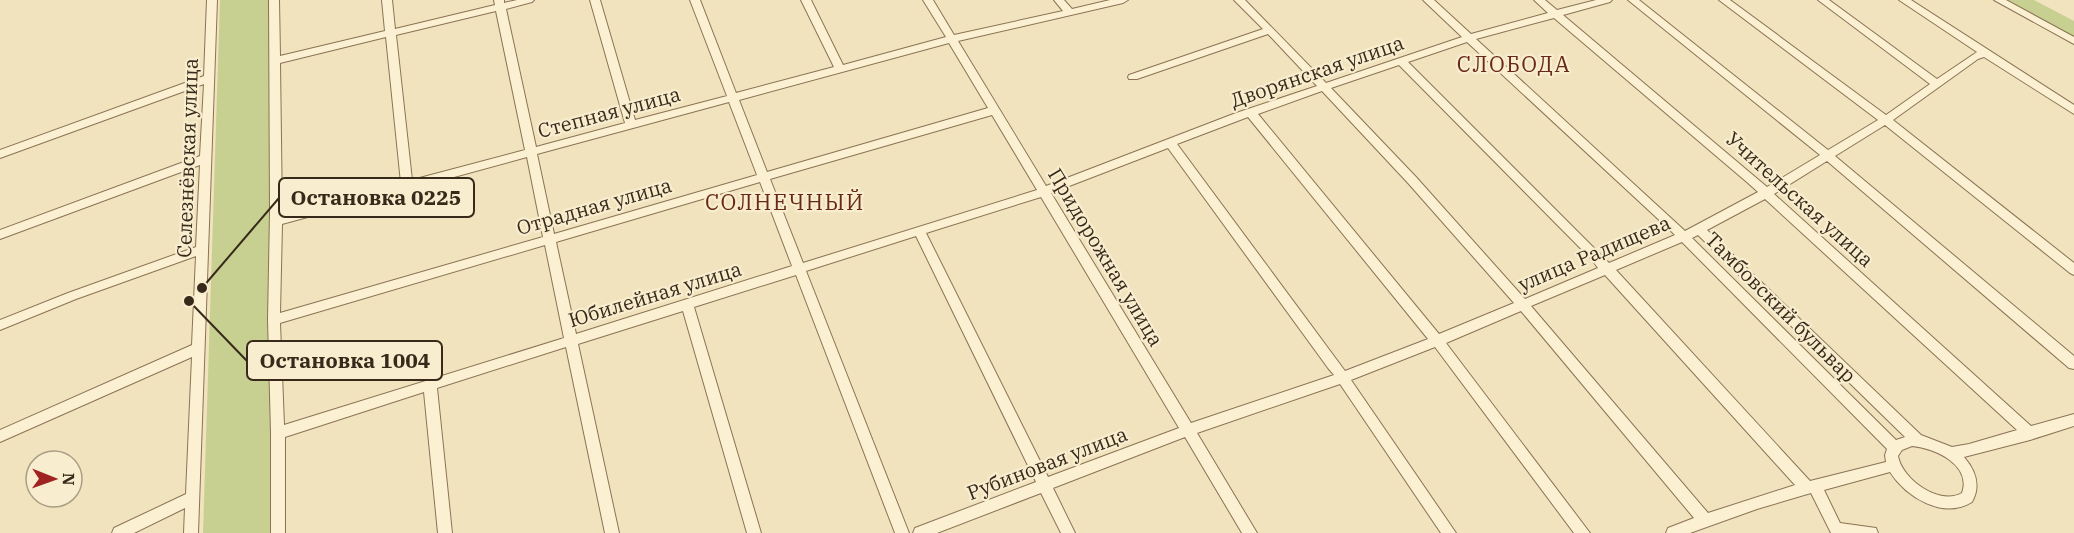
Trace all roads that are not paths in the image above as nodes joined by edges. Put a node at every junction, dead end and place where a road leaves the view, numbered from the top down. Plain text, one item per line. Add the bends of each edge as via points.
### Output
1 (212, 0) edge
2 (274, 0) edge
3 (387, 0) edge
4 (529, 0) edge
5 (595, 0) edge
6 (695, 0) edge
7 (806, 0) edge
8 (928, 0) edge
9 (1059, 0) edge
10 (1123, 0) edge
11 (1239, 0) edge
12 (1428, 0) edge
13 (1539, 0) edge
14 (1606, 0) edge
15 (1633, 0) edge
16 (1724, 0) edge
17 (1822, 0) edge
18 (1904, 0) edge
19 (1999, 0) edge
20 (500, 3) edge
21 (1070, 12) junction
22 (1557, 14) junction
23 (1270, 30) junction
24 (391, 33) junction
25 (1470, 37) junction
26 (952, 39) junction
27 (2074, 41) edge
28 (1986, 52) junction
29 (1401, 60) junction
30 (274, 61) junction
31 (840, 69) junction
32 (1133, 77) dead end
33 (209, 78) junction
34 (1936, 84) junction
35 (1324, 87) junction
36 (733, 98) junction
37 (995, 110) junction
38 (2074, 110) edge
39 (1251, 113) junction
40 (1886, 120) junction
41 (631, 125) junction
42 (1171, 144) junction
43 (531, 151) junction
44 (0, 154) edge
45 (1828, 156) junction
46 (207, 158) junction
47 (764, 178) junction
48 (407, 185) junction
49 (1044, 192) junction
50 (1767, 193) junction
51 (276, 221) junction
52 (1699, 228) junction
53 (920, 232) junction
54 (0, 235) edge
55 (1683, 237) junction
56 (549, 240) junction
57 (203, 249) junction
58 (800, 269) junction
59 (1607, 269) junction
60 (2074, 270) edge
61 (687, 304) junction
62 (1523, 305) junction
63 (273, 320) junction
64 (0, 326) edge
65 (571, 340) junction
66 (1437, 340) junction
67 (198, 348) junction
68 (2074, 364) edge
69 (1341, 377) junction
70 (430, 386) junction
71 (2074, 420) edge
72 (1188, 430) junction
73 (278, 433) junction
74 (2030, 434) junction
75 (0, 436) edge
76 (1917, 440) junction
77 (1894, 447) junction
78 (1950, 453) junction
79 (1893, 465) junction
80 (1044, 484) junction
81 (1811, 487) junction
82 (193, 497) junction
83 (1705, 520) junction
84 (118, 533) edge
85 (191, 533) edge
86 (278, 533) edge
87 (445, 533) edge
88 (612, 533) edge
89 (754, 533) edge
90 (902, 533) edge
91 (920, 533) edge
92 (1068, 533) edge
93 (1250, 533) edge
94 (1449, 533) edge
95 (1583, 533) edge
96 (1673, 533) edge
97 (1871, 533) edge

1 - 33 street, Селезнёвская улица
2 - 30 street
3 - 24 street
4 - 20 street
5 - 41 street
6 - 36 street
7 - 31 street
8 - 26 street, Придорожная улица
9 - 21 street
10 - 21 street, Степная улица
11 - 23 street
12 - 25 street, Тамбовский бульвар
13 - 22 street, Учительская улица
14 - 22 street, Дворянская улица
15 - 45 street
16 - 40 street
17 - 34 street
18 - 28 street
19 - 27 street
20 - 24 street
20 - 43 street
21 - 26 street, Степная улица
22 - 25 street, Дворянская улица
22 - 50 street, Учительская улица
23 - 32 street
23 - 35 street
24 - 30 street
24 - 48 street
25 - 29 street, Дворянская улица
25 - 55 street, Тамбовский бульвар
26 - 31 street, Степная улица
26 - 37 street, Придорожная улица
28 - 34 street, улица Радищева
28 - 38 street
29 - 35 street, Дворянская улица
29 - 59 street
30 - 51 street
31 - 36 street, Степная улица
33 - 44 street
33 - 46 street, Селезнёвская улица
34 - 40 street, улица Радищева
35 - 39 street, Дворянская улица
35 - 62 street
36 - 41 street, Степная улица
36 - 47 street
37 - 47 street, Отрадная улица
37 - 49 street, Придорожная улица
39 - 42 street, Дворянская улица
39 - 66 street
40 - 45 street, улица Радищева
40 - 60 street
41 - 43 street, Степная улица
42 - 49 street, Дворянская улица
42 - 69 street
43 - 48 street, Степная улица
43 - 56 street
45 - 50 street, улица Радищева
45 - 68 street
46 - 54 street
46 - 57 street, Селезнёвская улица
47 - 56 street, Отрадная улица
47 - 58 street
48 - 51 street, Степная улица
49 - 53 street, Юбилейная улица
49 - 72 street, Придорожная улица
50 - 52 street, улица Радищева
50 - 74 street, Учительская улица
51 - 63 street
52 - 55 street, улица Радищева
52 - 76 street, Тамбовский бульвар
53 - 58 street, Юбилейная улица
53 - 80 street
55 - 59 street, улица Радищева
55 - 77 street, Тамбовский бульвар
56 - 63 street, Отрадная улица
56 - 65 street
57 - 64 street
57 - 67 street, Селезнёвская улица
58 - 61 street, Юбилейная улица
58 - 90 street
59 - 62 street, улица Радищева
59 - 81 street
61 - 65 street, Юбилейная улица
61 - 89 street
62 - 66 street, улица Радищева
62 - 83 street
63 - 73 street
65 - 70 street, Юбилейная улица
65 - 88 street
66 - 69 street, улица Радищева
66 - 95 street
67 - 75 street
67 - 82 street, Селезнёвская улица
69 - 72 street, улица Радищева
69 - 94 street
70 - 73 street, Юбилейная улица
70 - 87 street
71 - 74 street
72 - 80 street, Рубиновая улица
72 - 93 street, Придорожная улица
73 - 86 street
74 - 78 street
76 - 77 street
76 - 78 street
77 - 79 street
78 - 79 street via 1968,472 1972,483 1971,492 1958,503 1919,494 1907,486
79 - 81 street
80 - 91 street, Рубиновая улица
80 - 92 street
81 - 83 street
81 - 97 street via 1836,529
82 - 84 street
82 - 85 street, Селезнёвская улица
83 - 96 street

